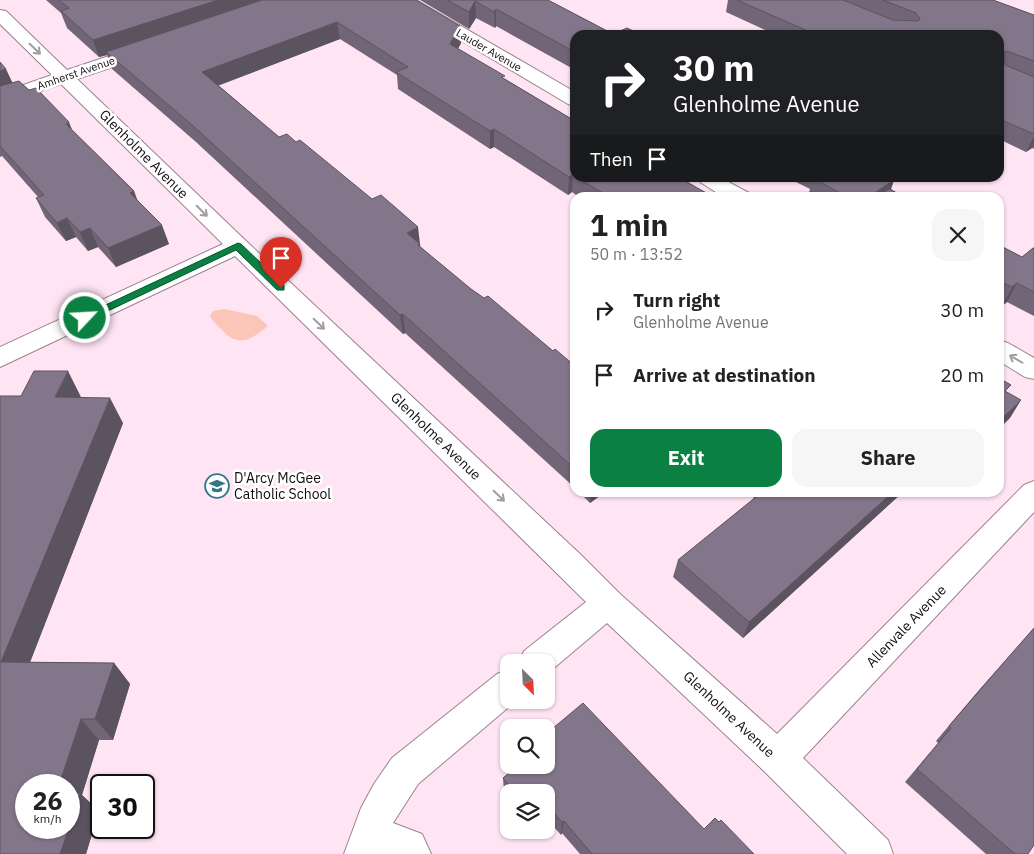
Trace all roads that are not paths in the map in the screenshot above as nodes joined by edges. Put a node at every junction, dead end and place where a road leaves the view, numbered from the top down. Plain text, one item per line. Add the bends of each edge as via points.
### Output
1 (411, 1) edge
2 (0, 15) edge
3 (164, 44) edge
4 (66, 77) junction
5 (570, 97) edge
6 (0, 99) edge
7 (714, 182) edge
8 (731, 192) edge
9 (238, 246) junction
10 (1004, 352) edge
11 (0, 358) edge
12 (1034, 370) edge
13 (1034, 493) edge
14 (608, 603) junction
15 (546, 654) edge
16 (500, 692) edge
17 (778, 759) junction
18 (366, 844) edge
19 (412, 854) edge
20 (874, 854) edge

1 - 5 street, Lauder Avenue
2 -> 4 street, Glenholme Avenue
3 - 4 street, Amherst Avenue
4 - 6 street, Amherst Avenue
4 -> 9 street, Glenholme Avenue
7 - 8 street
9 - 11 street
9 -> 14 street, Glenholme Avenue
12 -> 10 street
13 - 17 street, Allenvale Avenue
14 - 15 street
14 - 17 street, Glenholme Avenue
16 - 18 street via 405,771 386,797
17 - 20 street, Glenholme Avenue
18 - 19 street via 408,848

